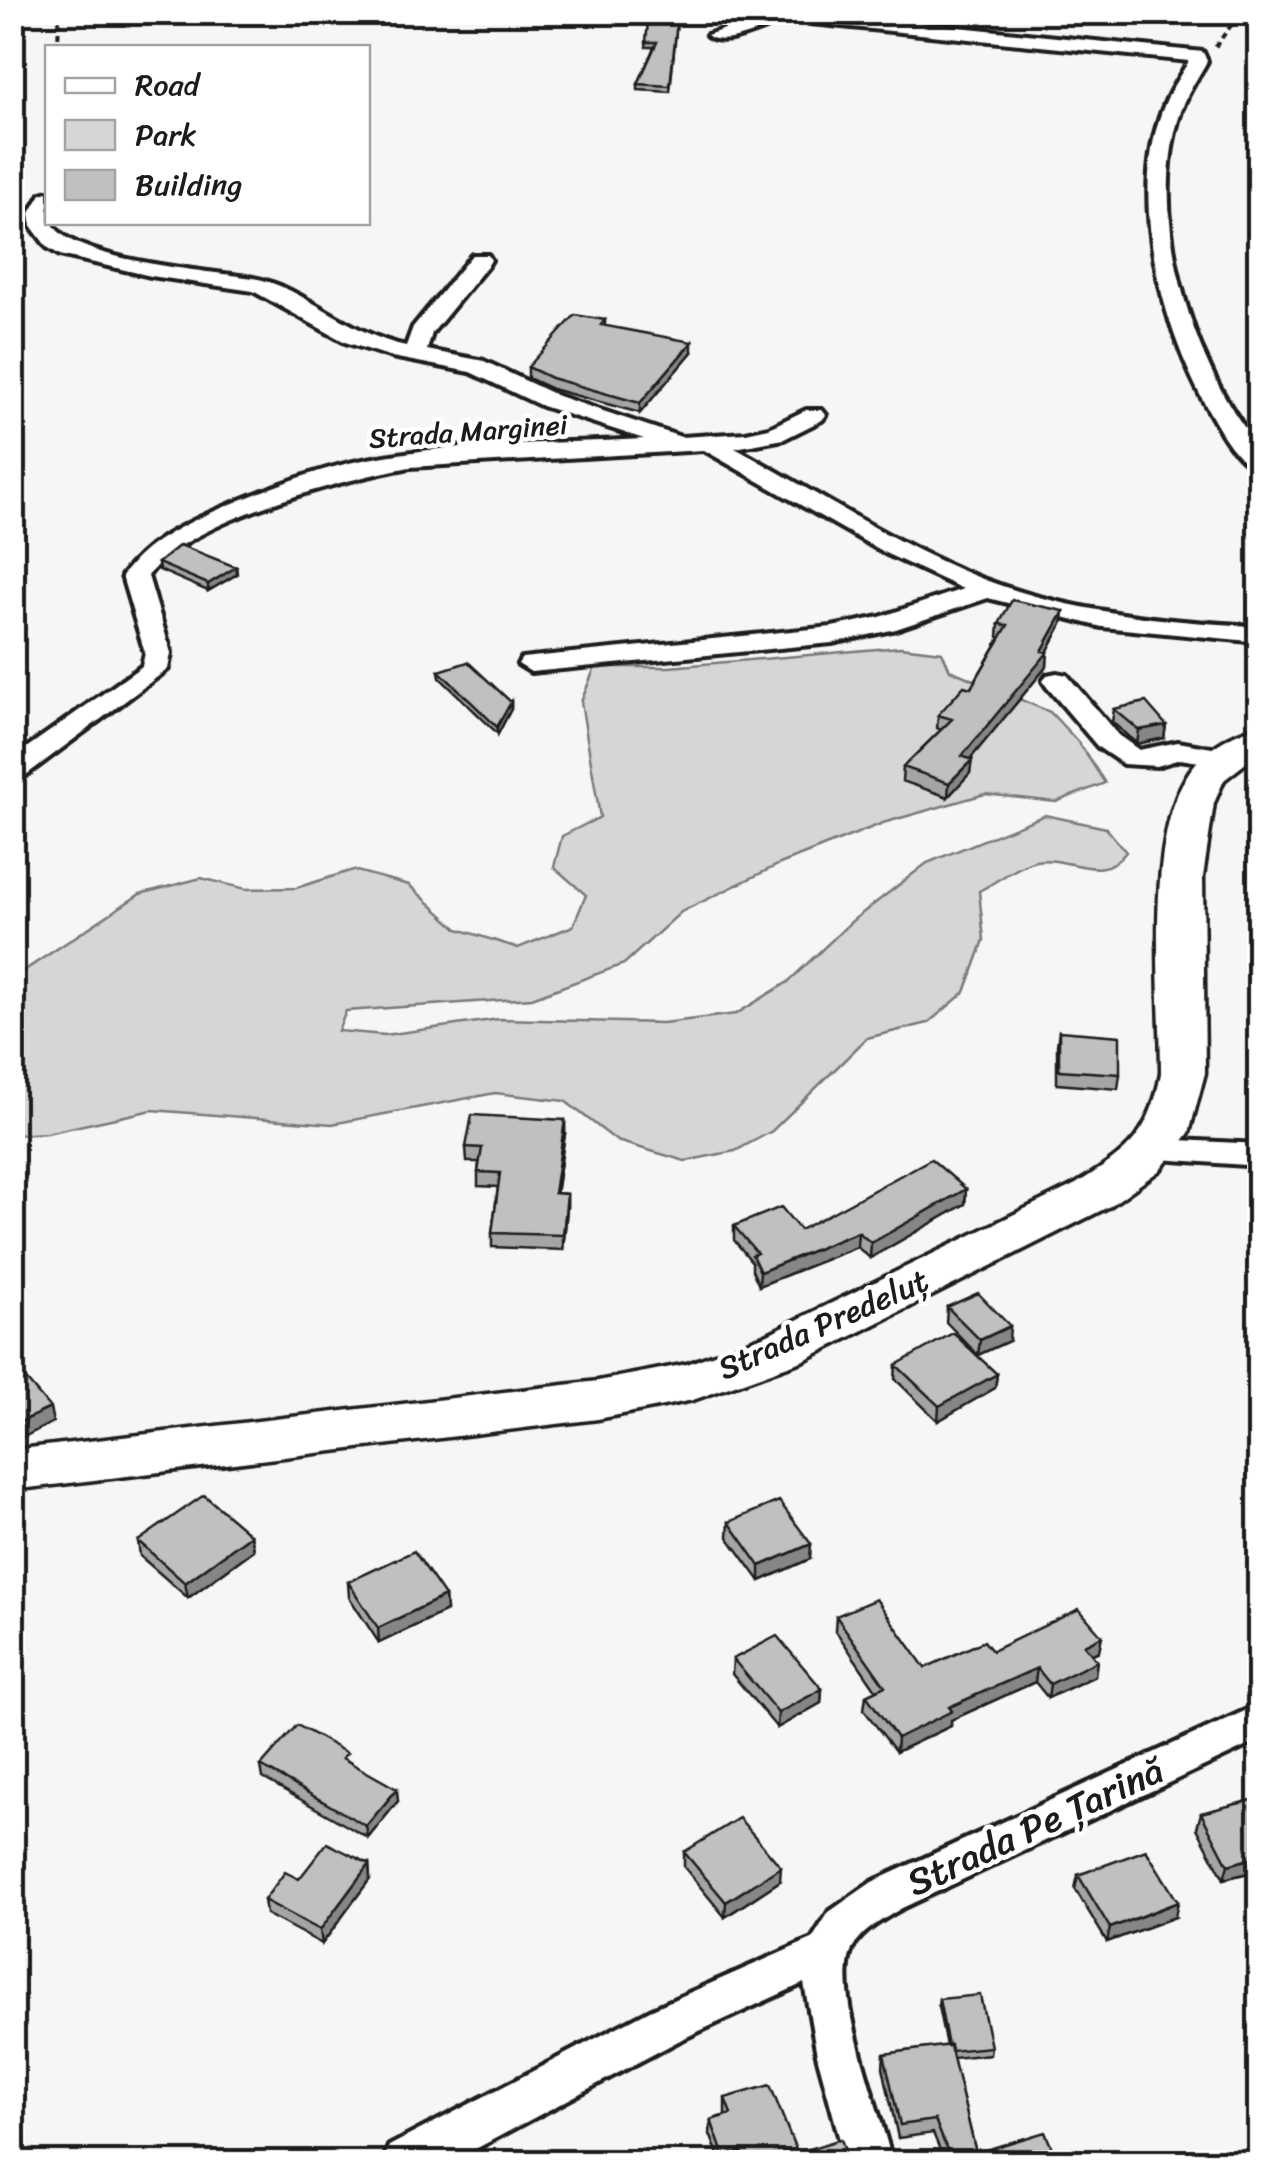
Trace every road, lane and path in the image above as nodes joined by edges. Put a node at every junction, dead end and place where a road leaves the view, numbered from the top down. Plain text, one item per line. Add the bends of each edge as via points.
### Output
1 (59, 12) edge
2 (1240, 12) edge
3 (716, 35) dead end
4 (58, 45) edge
5 (1196, 56) junction
6 (45, 203) edge
7 (480, 260) dead end
8 (415, 354) junction
9 (814, 415) dead end
10 (699, 444) junction
11 (1260, 463) edge
12 (989, 588) junction
13 (1260, 634) edge
14 (531, 664) dead end
15 (1057, 682) dead end
16 (1242, 748) edge
17 (12, 772) edge
18 (1157, 1150) junction
19 (1260, 1155) edge
20 (12, 1470) edge
21 (1260, 1720) edge
22 (828, 1953) junction
23 (406, 2162) edge
24 (868, 2162) edge

1 - 4 path
2 - 5 path via 1213,49
3 - 5 street via 740,34 760,18 792,16
5 - 11 street via 1177,90 1158,176 1162,231 1192,366
6 - 8 street, Strada Marginei via 42,227 68,250 260,285 353,337
7 - 8 street via 422,332
8 - 10 street, Strada Marginei via 476,366 550,400
9 - 10 street, Strada Marginei via 776,434
10 - 12 street via 874,537
10 - 17 street, Strada Marginei via 364,467 221,517 165,545 137,568 158,653 154,668
12 - 13 street via 1105,618
12 - 14 street via 832,635
15 - 16 street via 1108,741 1133,758
16 - 18 main road, Strada Predeluț via 1206,776 1189,817 1183,1073 1170,1130
18 - 19 street
18 - 20 main road, Strada Predeluț via 1093,1195 849,1317 693,1381 598,1400
21 - 22 street, Strada Pe Țarină via 887,1895 859,1911
22 - 23 street via 560,2078
22 - 24 street via 823,1976

